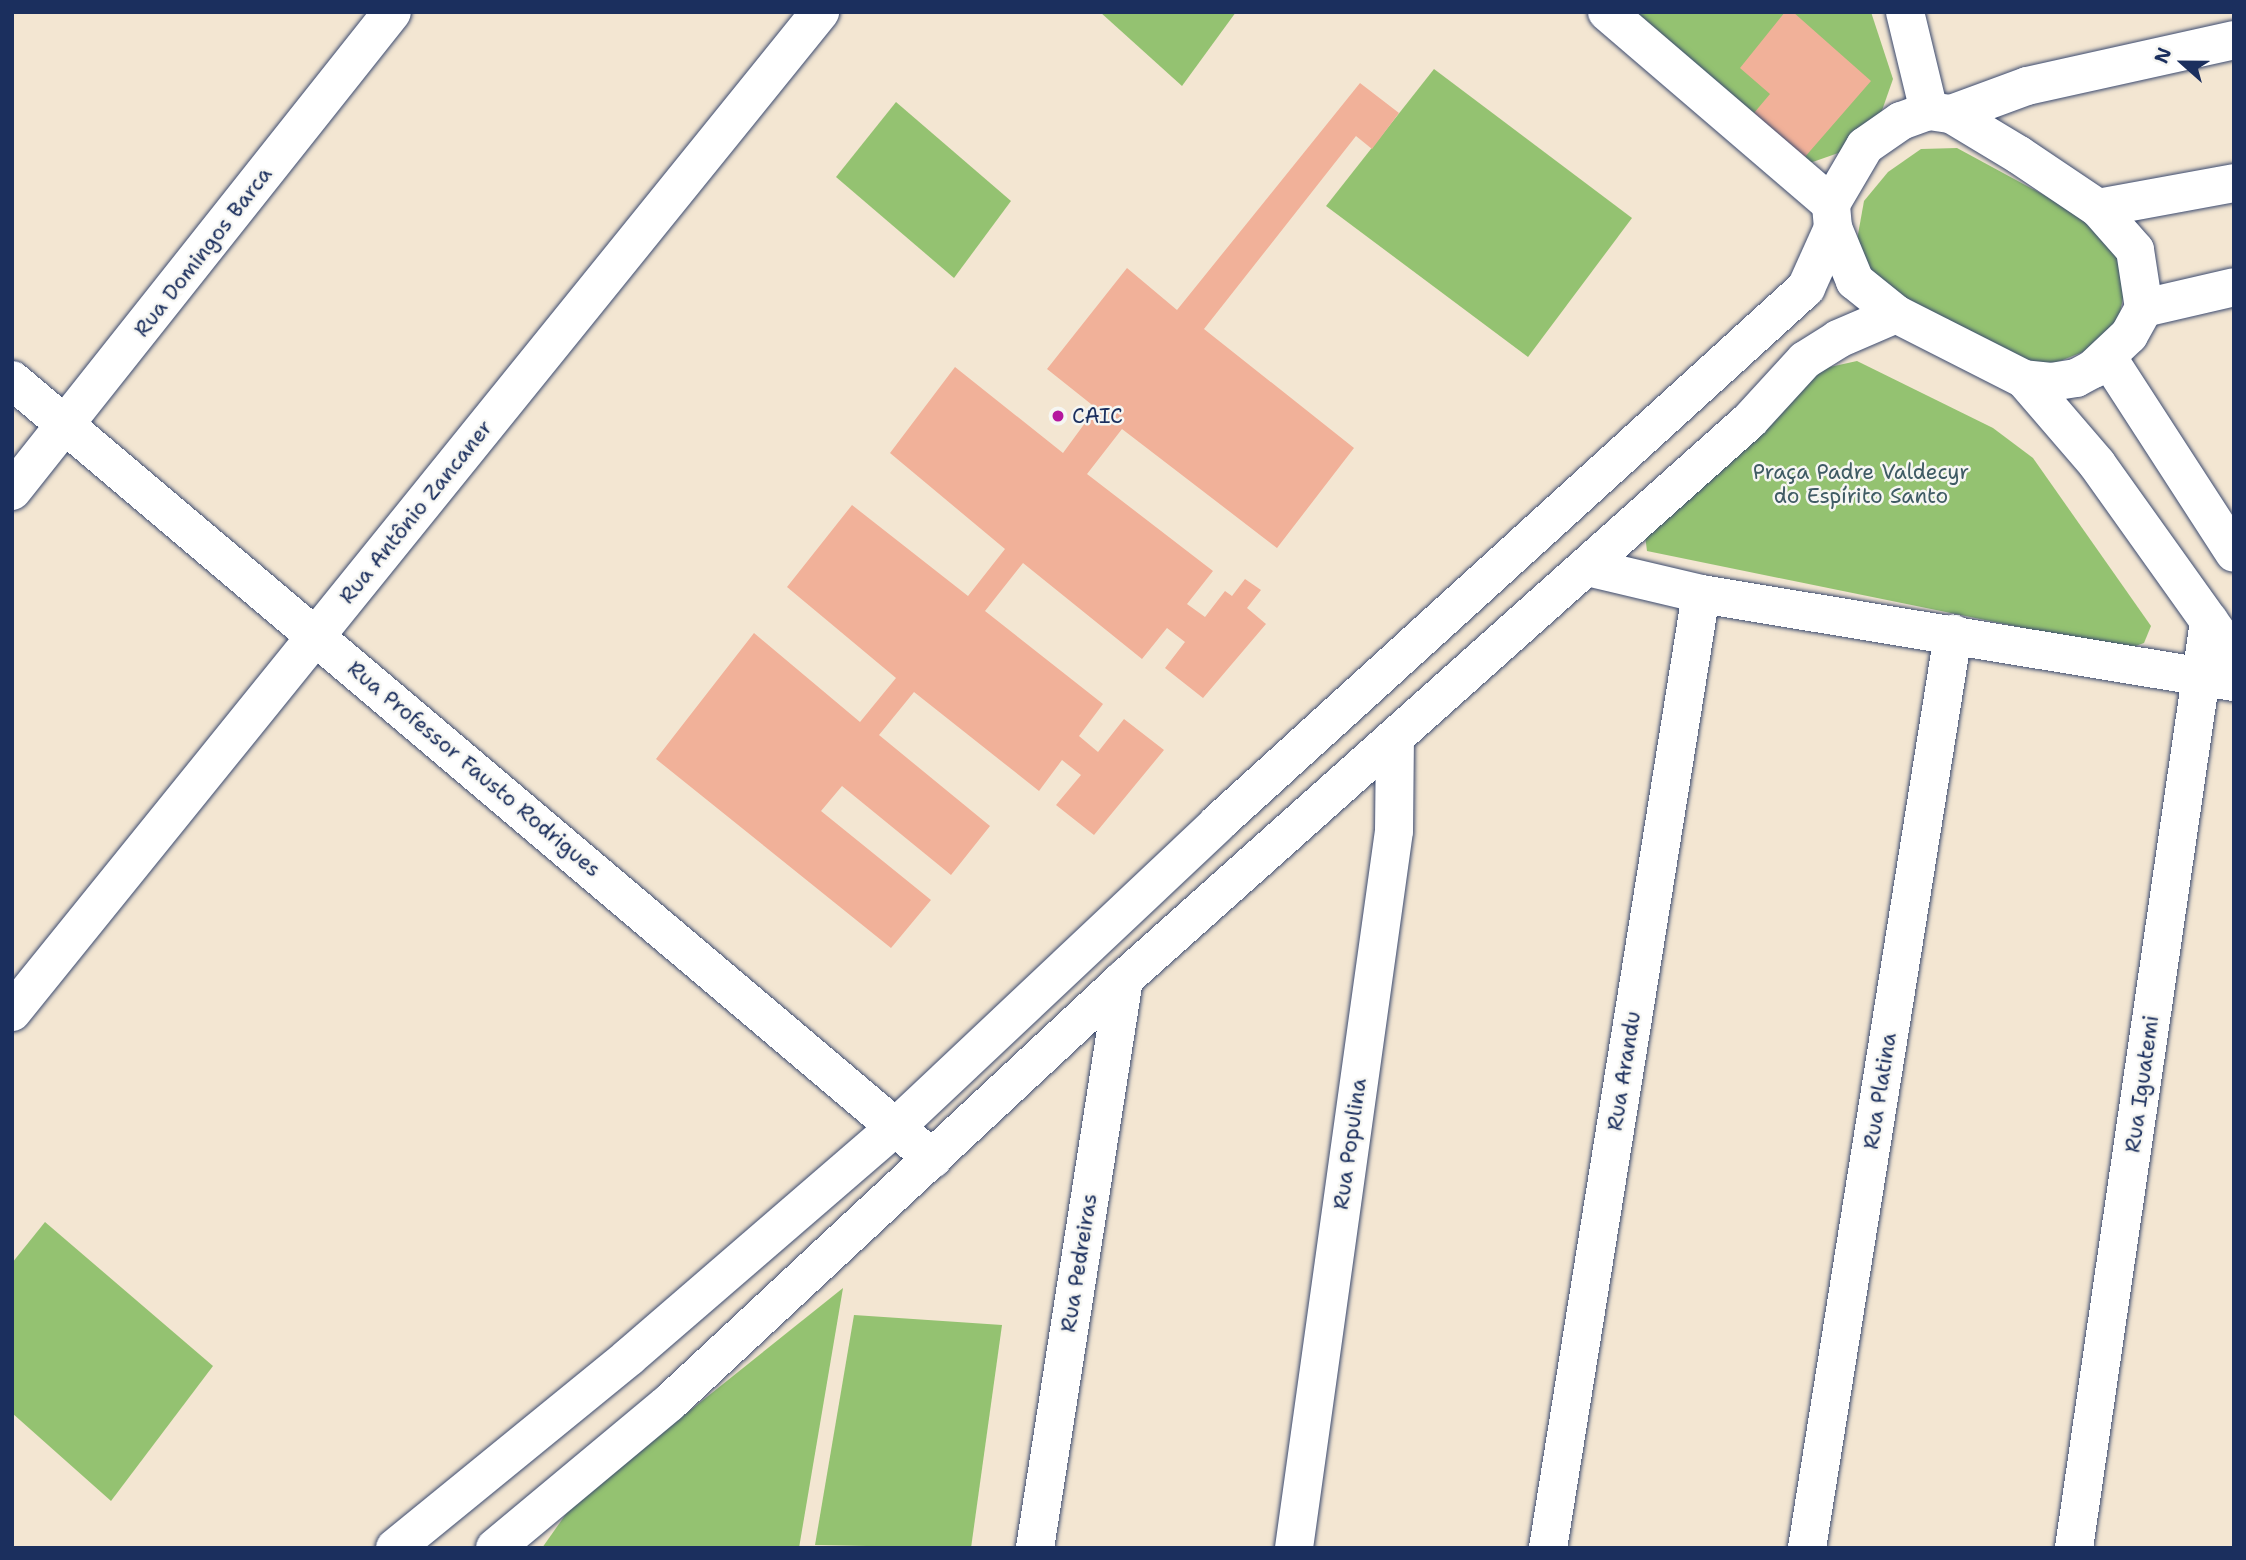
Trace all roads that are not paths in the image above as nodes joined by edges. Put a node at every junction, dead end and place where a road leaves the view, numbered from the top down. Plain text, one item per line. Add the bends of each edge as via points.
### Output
1 (392, 12) edge
2 (820, 12) edge
3 (1607, 12) edge
4 (1905, 12) edge
5 (2234, 40) edge
6 (1940, 113) junction
7 (2234, 183) edge
8 (2098, 208) junction
9 (1832, 216) junction
10 (2234, 287) edge
11 (2144, 308) junction
12 (1896, 314) junction
13 (2108, 358) junction
14 (2024, 379) junction
15 (12, 380) edge
16 (66, 426) junction
17 (12, 491) edge
18 (2234, 553) edge
19 (1587, 567) junction
20 (1701, 594) junction
21 (1953, 634) junction
22 (317, 635) junction
23 (2223, 671) edge
24 (1395, 740) junction
25 (1124, 979) junction
26 (12, 1012) edge
27 (898, 1125) junction
28 (933, 1159) junction
29 (395, 1548) edge
30 (495, 1548) edge
31 (1035, 1548) edge
32 (1294, 1548) edge
33 (1548, 1548) edge
34 (1807, 1548) edge
35 (2074, 1548) edge

1 - 16 street, Rua Domingos Barca
2 - 22 street, Rua Antônio Zancaner
3 - 9 street
4 - 6 street
5 - 6 street via 2027,86
6 - 8 street
6 - 9 street via 1901,121 1865,146
7 - 8 street
8 - 11 street via 2135,250
9 - 12 street via 1855,281
9 - 27 street via 1806,288 1218,823
10 - 11 street
11 - 13 street via 2129,335
12 - 14 street
12 - 19 street via 1838,339 1805,360 1750,420
13 - 14 street via 2076,378
13 - 18 street
14 - 23 street via 2097,464 2209,621
15 - 16 street, Rua Professor Fausto Rodrigues
16 - 17 street, Rua Domingos Barca
16 - 22 street, Rua Professor Fausto Rodrigues
19 - 20 street
19 - 24 street
20 - 21 street
20 - 33 street, Rua Arandu
21 - 23 street
21 - 34 street, Rua Platina
22 - 26 street, Rua Antônio Zancaner
22 - 27 street, Rua Professor Fausto Rodrigues
23 - 35 street, Rua Iguatemi
24 - 25 street
24 - 32 street, Rua Populina via 1394,831
25 - 28 street
25 - 31 street, Rua Pedreiras
27 - 28 street, Rua Professor Fausto Rodrigues
27 - 29 street via 629,1357
28 - 30 street via 669,1403

